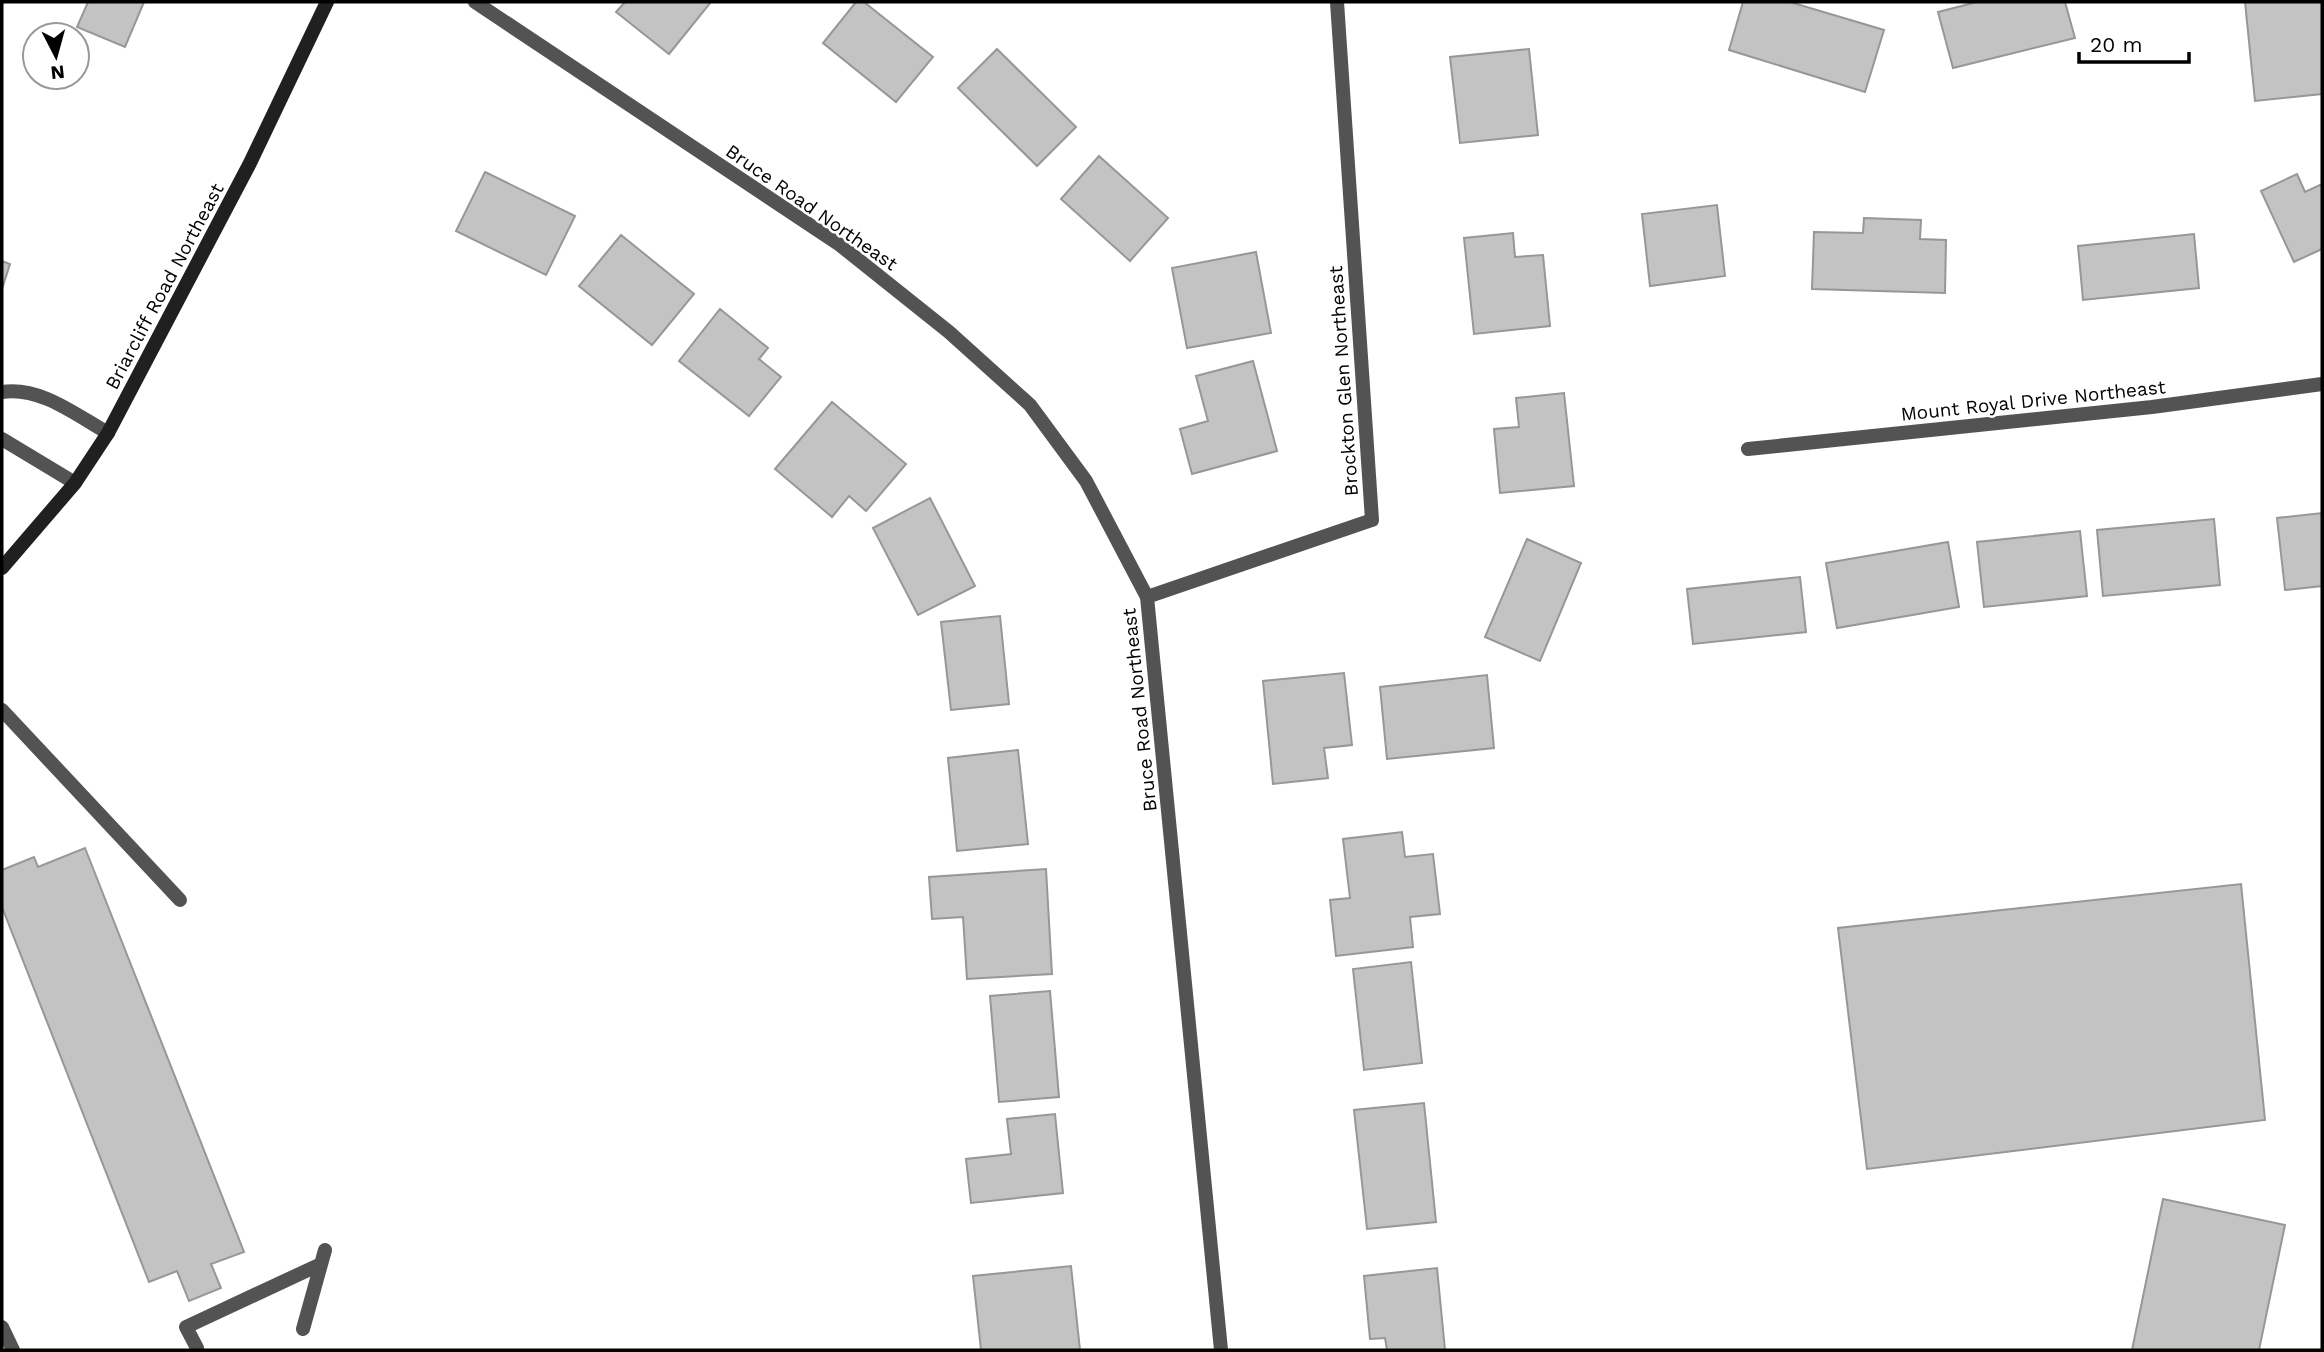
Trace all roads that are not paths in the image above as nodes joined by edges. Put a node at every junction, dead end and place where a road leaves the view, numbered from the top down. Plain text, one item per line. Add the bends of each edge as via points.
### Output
1 (327, 2) edge
2 (475, 2) edge
3 (1337, 2) edge
4 (2322, 384) edge
5 (2, 392) edge
6 (108, 433) junction
7 (2, 439) edge
8 (1748, 449) dead end
9 (75, 483) junction
10 (2, 568) edge
11 (1147, 597) junction
12 (2, 710) edge
13 (180, 900) dead end
14 (2, 1326) edge
15 (303, 1329) dead end
16 (197, 1348) dead end
17 (13, 1350) edge
18 (1221, 1350) edge

1 - 6 main road, Briarcliff Road Northeast via 250,163
2 - 11 street, Bruce Road Northeast via 840,245 959,341 1038,416 1086,481
3 - 11 street, Brockton Glen Northeast via 1372,520
4 - 8 street, Mount Royal Drive Northeast via 2152,407
5 - 6 street via 49,399
6 - 9 main road, Briarcliff Road Northeast
7 - 9 street
9 - 10 main road, Briarcliff Road Northeast
11 - 18 street, Bruce Road Northeast
12 - 13 street
14 - 17 street
15 - 16 street via 323,1257 186,1327

